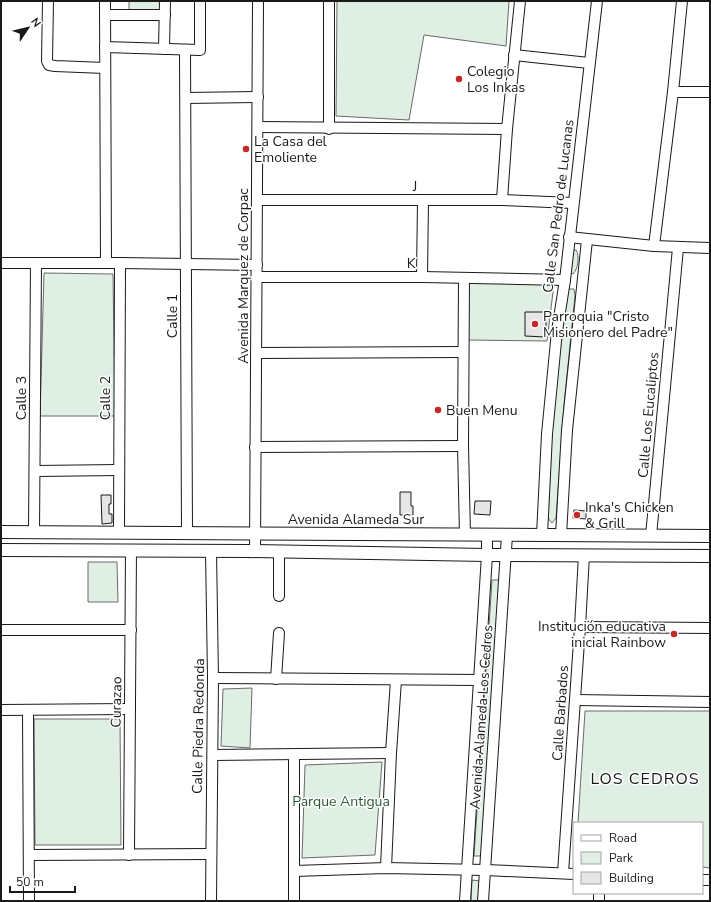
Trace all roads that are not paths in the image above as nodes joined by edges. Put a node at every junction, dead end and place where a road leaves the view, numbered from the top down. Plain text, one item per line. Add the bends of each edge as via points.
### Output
1 (48, 1) edge
2 (105, 1) edge
3 (165, 1) edge
4 (200, 1) edge
5 (258, 1) edge
6 (329, 1) edge
7 (520, 1) edge
8 (597, 1) edge
9 (682, 1) edge
10 (106, 15) junction
11 (164, 15) junction
12 (105, 47) junction
13 (164, 49) junction
14 (185, 50) junction
15 (514, 55) junction
16 (589, 63) junction
17 (105, 68) junction
18 (673, 92) junction
19 (710, 92) edge
20 (258, 97) junction
21 (186, 98) junction
22 (258, 127) junction
23 (329, 129) junction
24 (507, 129) junction
25 (257, 200) junction
26 (423, 200) junction
27 (502, 200) junction
28 (573, 203) junction
29 (570, 237) junction
30 (587, 240) junction
31 (654, 246) junction
32 (678, 248) junction
33 (710, 248) edge
34 (567, 261) junction
35 (1, 263) edge
36 (36, 263) junction
37 (106, 263) junction
38 (120, 263) junction
39 (185, 264) junction
40 (257, 265) junction
41 (256, 277) junction
42 (422, 278) junction
43 (464, 278) junction
44 (565, 280) junction
45 (582, 282) junction
46 (463, 352) junction
47 (256, 353) junction
48 (463, 446) junction
49 (255, 447) junction
50 (119, 470) junction
51 (34, 471) junction
52 (1, 532) edge
53 (34, 532) junction
54 (119, 533) junction
55 (186, 533) junction
56 (255, 534) junction
57 (464, 535) junction
58 (487, 535) junction
59 (508, 535) junction
60 (542, 535) junction
61 (561, 535) junction
62 (651, 536) junction
63 (710, 536) edge
64 (1, 550) edge
65 (132, 550) junction
66 (212, 551) junction
67 (254, 552) junction
68 (279, 552) junction
69 (487, 555) junction
70 (506, 555) junction
71 (584, 555) junction
72 (710, 556) edge
73 (278, 596) dead end
74 (580, 627) junction
75 (710, 628) edge
76 (1, 630) edge
77 (132, 630) junction
78 (279, 633) dead end
79 (213, 678) junction
80 (276, 679) junction
81 (396, 680) junction
82 (479, 680) junction
83 (575, 700) junction
84 (710, 702) edge
85 (130, 709) junction
86 (1, 710) edge
87 (28, 710) junction
88 (391, 753) junction
89 (213, 755) junction
90 (294, 755) junction
91 (210, 854) junction
92 (29, 855) junction
93 (129, 855) junction
94 (386, 868) junction
95 (467, 869) junction
96 (485, 870) junction
97 (294, 871) junction
98 (563, 873) junction
99 (573, 874) edge
100 (29, 901) edge
101 (210, 901) edge
102 (294, 901) edge
103 (465, 901) edge
104 (484, 901) edge

1 - 17 street via 49,65
2 - 10 street
3 - 11 street
4 - 14 street via 200,50
5 - 20 street, Avenida Marquez de Corpac
6 - 23 street
7 - 15 street
8 - 16 street, Calle San Pedro de Lucanas
9 - 18 street
10 - 11 street
10 - 12 street
11 - 13 street
12 - 13 street
12 - 17 street
13 - 14 street
14 - 21 street, Calle 1
15 - 16 street
15 - 24 street
16 - 28 street, Calle San Pedro de Lucanas
17 - 37 street
18 - 19 street
18 - 31 street
20 - 21 street
20 - 22 street, Avenida Marquez de Corpac
21 - 39 street, Calle 1
22 - 23 street
22 - 25 street, Avenida Marquez de Corpac
23 - 24 street
24 - 27 street
25 - 26 street, J
25 - 40 street, Avenida Marquez de Corpac
26 - 27 street, J
26 - 42 street
27 - 28 street, J
28 - 29 street, Calle San Pedro de Lucanas
29 - 30 street
29 - 34 street, Calle San Pedro de Lucanas
30 - 31 street
30 - 45 street
31 - 32 street
32 - 33 street
32 - 62 street, Calle Los Eucaliptos
34 - 44 street, Calle San Pedro de Lucanas
34 - 45 street
35 - 36 street
36 - 37 street
36 - 51 street, Calle 3
37 - 38 street
38 - 39 street
38 - 50 street, Calle 2
39 - 40 street
39 - 55 street, Calle 1
40 - 41 street, Avenida Marquez de Corpac
41 - 42 street, K
41 - 47 street, Avenida Marquez de Corpac
42 - 43 street, K
43 - 44 street, K
43 - 46 street
44 - 60 street, Calle San Pedro de Lucanas via 556,331
45 - 61 street via 567,430
46 - 47 street
46 - 48 street
47 - 49 street, Avenida Marquez de Corpac
48 - 49 street
48 - 57 street
49 - 56 street, Avenida Marquez de Corpac
50 - 51 street
50 - 54 street, Calle 2
51 - 53 street, Calle 3
52 - 53 main road, Avenida Alameda Sur
53 - 54 main road, Avenida Alameda Sur
54 - 55 main road, Avenida Alameda Sur
55 - 56 main road, Avenida Alameda Sur
56 - 57 main road, Avenida Alameda Sur
56 - 67 street, Avenida Marquez de Corpac
57 - 58 main road, Avenida Alameda Sur
58 - 59 main road, Avenida Alameda Sur
58 - 69 street, Avenida Alameda Los Cedros
59 - 60 main road, Avenida Alameda Sur
59 - 70 street, Avenida Alameda Los Cedros
60 - 61 main road, Avenida Alameda Sur
61 - 62 main road, Avenida Alameda Sur
62 - 63 main road, Avenida Alameda Sur
64 - 65 main road
65 - 66 main road
65 - 77 street, Curazao
66 - 67 main road
66 - 79 street, Calle Piedra Redonda
67 - 68 main road
68 - 69 main road
68 - 73 street
69 - 70 main road
69 - 82 street, Avenida Alameda Los Cedros
70 - 71 main road
70 - 96 street, Avenida Alameda Los Cedros
71 - 72 main road
71 - 74 street, Calle Barbados
74 - 75 street
74 - 83 street, Calle Barbados
76 - 77 street
77 - 85 street, Curazao
78 - 80 street
79 - 80 street
79 - 89 street, Calle Piedra Redonda
80 - 81 street
81 - 82 street
81 - 88 street
82 - 95 street, Avenida Alameda Los Cedros
83 - 84 street
83 - 98 street, Calle Barbados
85 - 87 street
85 - 93 street, Curazao
86 - 87 street
87 - 92 street
88 - 90 street
88 - 94 street
89 - 90 street
89 - 91 street, Calle Piedra Redonda
90 - 97 street
91 - 93 street
91 - 101 street, Calle Piedra Redonda
92 - 93 street
92 - 100 street
94 - 95 street
94 - 97 street
95 - 96 street
95 - 103 street, Avenida Alameda Los Cedros
96 - 98 street
96 - 104 street, Avenida Alameda Los Cedros
97 - 102 street
98 - 99 street

